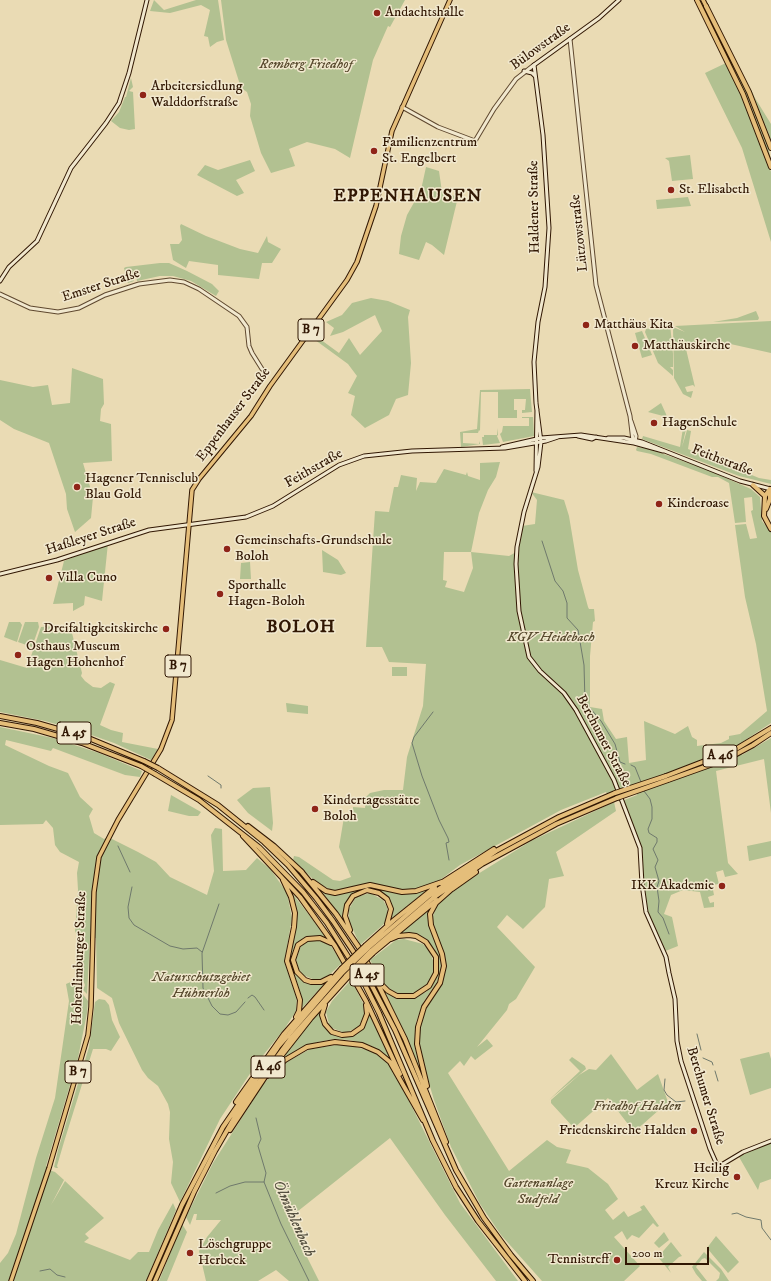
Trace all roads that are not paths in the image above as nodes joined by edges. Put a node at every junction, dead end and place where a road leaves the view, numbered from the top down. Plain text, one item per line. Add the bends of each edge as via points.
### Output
1 (146, 0) edge
2 (450, 0) edge
3 (619, 0) edge
4 (697, 0) edge
5 (703, 0) edge
6 (706, 6) joint
7 (570, 39) junction
8 (534, 65) junction
9 (524, 72) junction
10 (536, 76) junction
11 (402, 107) junction
12 (771, 148) edge
13 (771, 167) edge
14 (0, 281) edge
15 (0, 294) edge
16 (262, 369) dead end
17 (539, 440) junction
18 (634, 441) junction
19 (753, 485) junction
20 (770, 489) edge
21 (765, 496) junction
22 (771, 499) edge
23 (189, 524) junction
24 (771, 528) edge
25 (0, 574) edge
26 (0, 716) edge
27 (0, 723) edge
28 (771, 728) edge
29 (771, 733) edge
30 (616, 796) junction
31 (130, 800) joint
32 (240, 822) junction
33 (235, 826) junction
34 (518, 838) junction
35 (525, 840) junction
36 (301, 871) junction
37 (280, 875) junction
38 (442, 882) junction
39 (454, 887) junction
40 (376, 936) junction
41 (355, 941) junction
42 (335, 946) junction
43 (379, 947) junction
44 (369, 949) junction
45 (345, 974) junction
46 (335, 975) junction
47 (378, 980) junction
48 (341, 986) junction
49 (366, 1001) junction
50 (284, 1034) junction
51 (267, 1076) junction
52 (404, 1085) junction
53 (430, 1098) junction
54 (223, 1127) junction
55 (433, 1141) junction
56 (771, 1141) edge
57 (451, 1158) junction
58 (206, 1170) junction
59 (11, 1281) edge
60 (149, 1281) edge
61 (155, 1281) edge
62 (525, 1281) edge
63 (533, 1281) edge

1 - 14 main road via 132,61 118,103 71,168 38,241 9,267
2 - 11 main road, B 7
3 - 7 main road, Bülowstraße
4 - 13 highway via 743,94
5 - 6 main road
6 - 12 highway via 758,114
7 - 8 main road, Bülowstraße
7 - 18 main road, Lützowstraße via 596,285 635,429
8 - 9 main road, Bülowstraße
8 - 10 main road, Haldener Straße
9 - 10 main road
9 - 11 main road, Bülowstraße via 508,89 475,141 438,127
10 - 17 main road, Haldener Straße via 544,139 550,228 545,287 534,362
11 - 23 main road, Eppenhauser Straße / B 7 via 388,144 376,206 358,262 251,416 196,483 190,497
15 - 16 main road, Emster Straße via 30,308 58,312 79,308 108,293 139,284 170,280 184,282 239,316 246,327 249,346
17 - 18 main road, Feithstraße via 592,436
17 - 23 main road, Feithstraße via 502,447 364,456 334,468 260,512 233,520
17 - 56 main road, Berchumer Straße via 536,471 524,512 516,554 519,606 527,650 537,667 561,690 576,710 613,777 640,848 646,912 668,968 675,999 677,1041 681,1060 718,1167 743,1152
18 - 19 main road, Feithstraße
19 - 20 main road, Feithstraße
19 - 21 highway
20 - 21 highway
20 - 22 highway
21 - 24 highway via 764,516
22 - 24 highway via 766,506 765,516
23 - 25 main road, Haßleyer Straße via 149,530 57,560
23 - 31 main road, Eppenhauser Straße / B 7 via 172,720 161,749
26 - 32 highway, A 45, bridge via 73,733 144,761 201,794
27 - 33 highway, A 45, bridge via 34,729 82,743 141,766 199,800
28 - 30 highway, A 46, bridge via 736,749
29 - 30 highway, A 46, bridge via 727,759
30 - 34 highway, A 46 via 558,817
30 - 35 highway, A 46
31 - 59 main road, Hohenlimburger Straße / B 7 via 99,857 94,892 88,1035 53,1156
32 - 36 highway via 255,830
32 - 57 highway, A 45 via 264,842 302,882 350,946 395,1030
33 - 37 highway
33 - 55 highway, A 45 via 260,847 298,886 346,950 379,1013
34 - 38 highway via 476,859
34 - 44 highway, A 46 via 444,885 403,917
35 - 39 highway
35 - 44 highway, A 46 via 482,864 433,898
36 - 38 highway via 321,888 335,893 370,885 402,892 416,891
36 - 41 highway
37 - 42 highway
37 - 50 highway via 293,904 294,926 287,961 300,1000 298,1015
38 - 40 highway
39 - 43 highway
39 - 53 highway via 436,903 430,914 444,966 440,983 424,1007 418,1027 419,1052
40 - 41 highway via 389,921 391,909 379,893 362,891 353,896 346,910 347,923
40 - 44 highway
41 - 47 highway
42 - 46 highway via 320,938 307,939 298,945 293,960 301,977 311,982 321,982
42 - 49 highway
43 - 44 highway
43 - 47 highway via 398,936 416,936 434,951 437,968 429,986 410,997 393,994
44 - 45 highway, A 46, bridge
44 - 45 highway, bridge
45 - 46 highway
45 - 48 highway
45 - 54 highway, A 46 via 278,1047
45 - 58 highway, A 46 via 266,1071 226,1131
46 - 50 highway
47 - 53 highway
48 - 49 highway via 323,1010 323,1020 332,1032 347,1035 359,1030 365,1023
48 - 51 highway via 302,1029
49 - 52 highway
50 - 54 highway via 240,1096
51 - 52 highway via 285,1060 307,1047 345,1042 369,1048 386,1058
51 - 58 highway
52 - 55 highway
53 - 57 highway
54 - 60 highway, A 46 via 182,1205
55 - 62 highway, A 45 via 456,1187 478,1221
57 - 63 highway, A 45 via 484,1218
58 - 61 highway, A 46 via 171,1240

